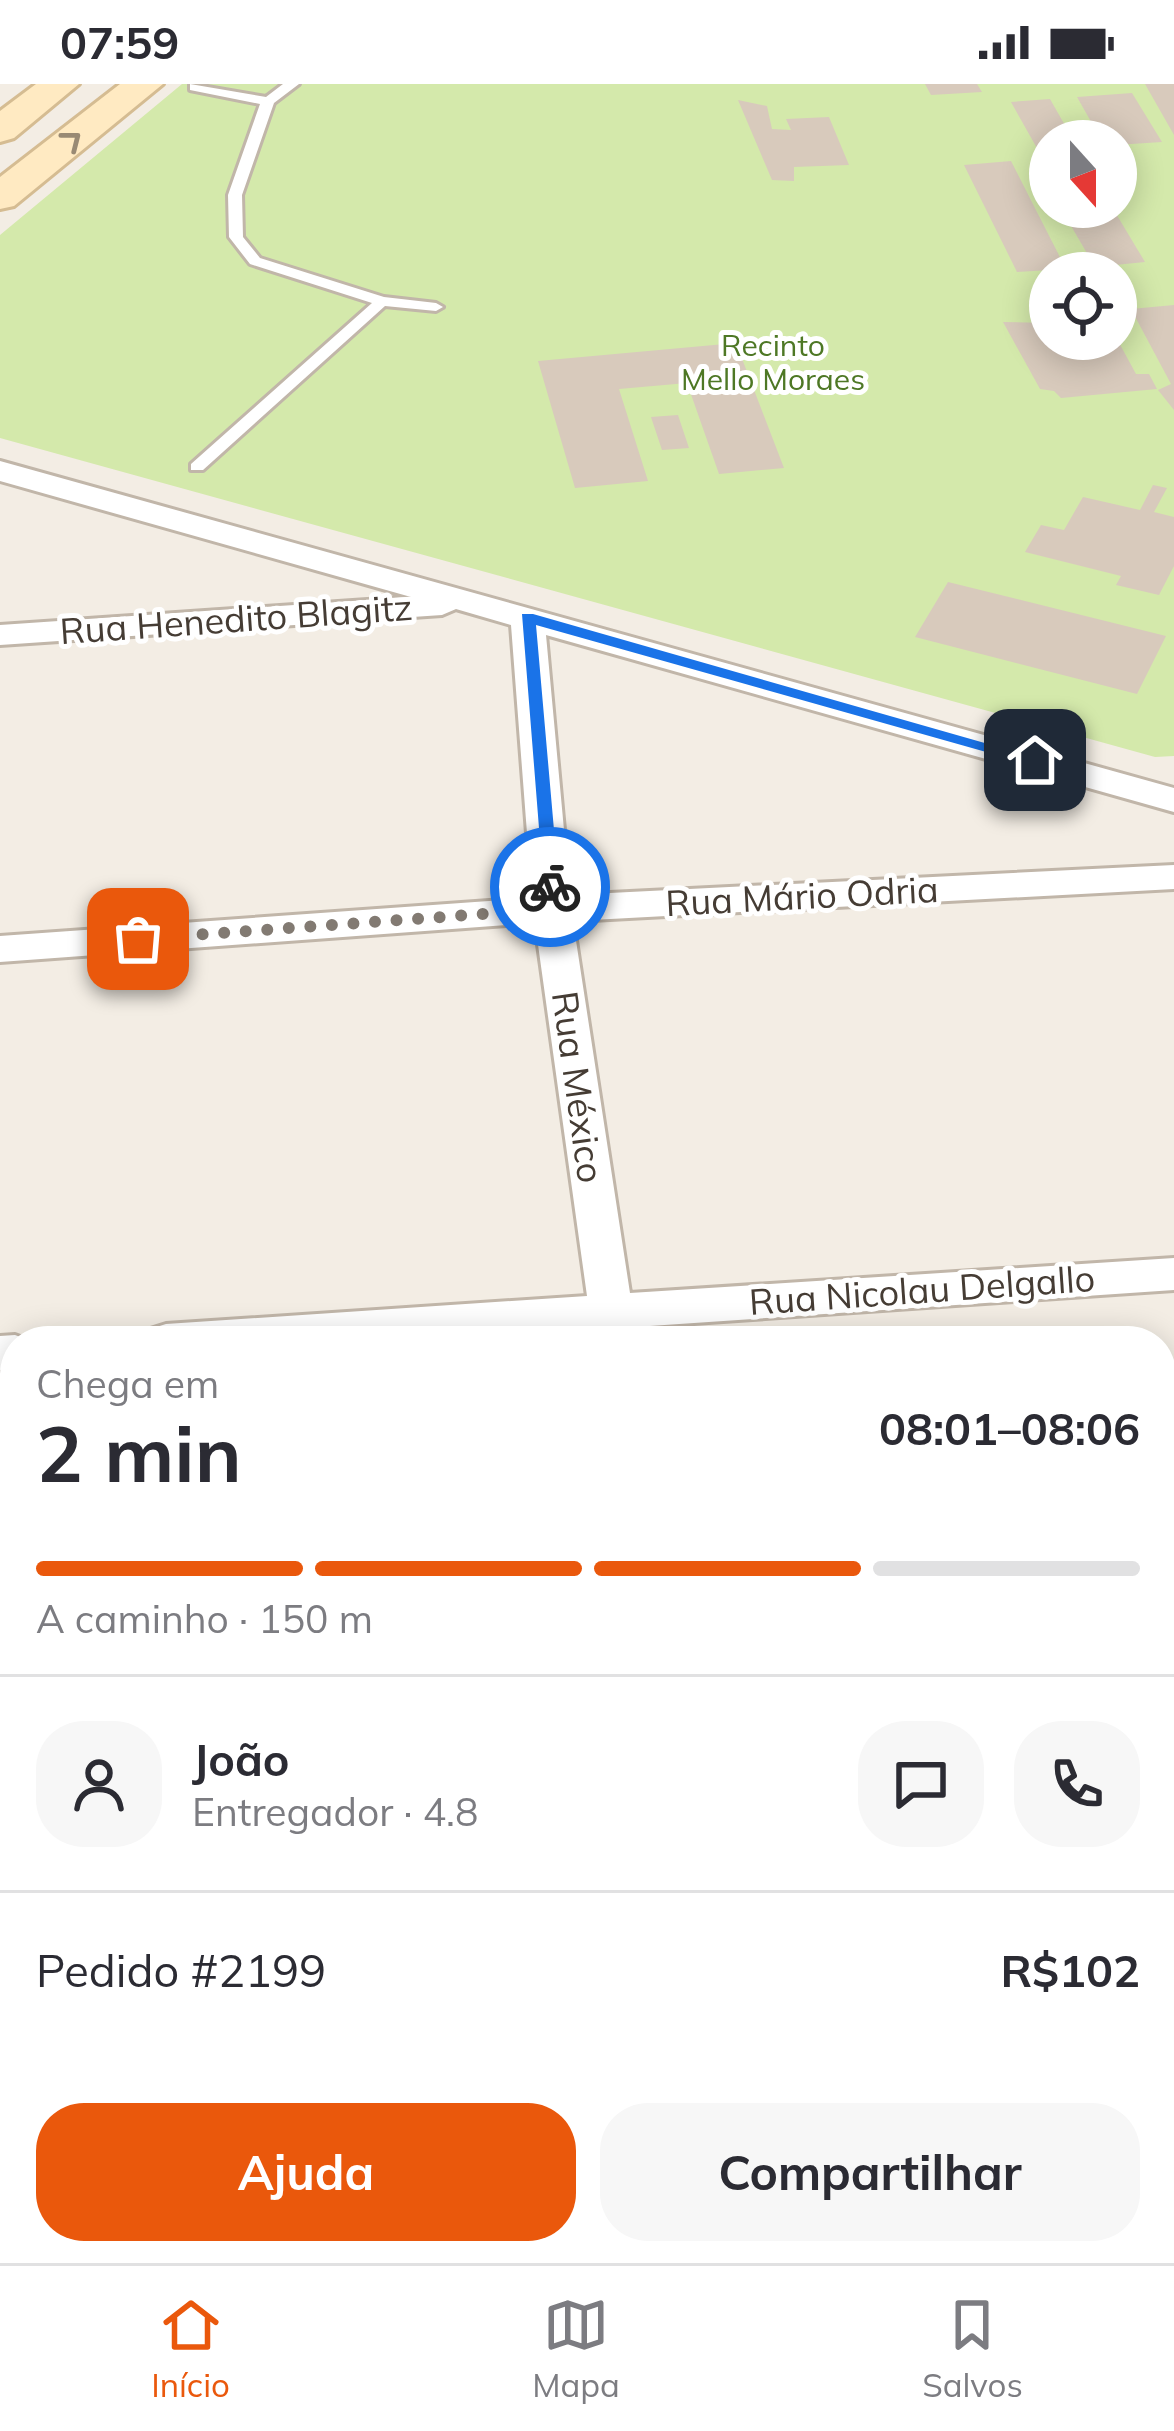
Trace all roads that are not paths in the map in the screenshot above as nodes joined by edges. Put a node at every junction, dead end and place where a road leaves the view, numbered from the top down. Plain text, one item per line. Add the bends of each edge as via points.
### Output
1 (60, 84) edge
2 (144, 84) edge
3 (292, 84) edge
4 (195, 87) dead end
5 (268, 101) junction
6 (0, 130) edge
7 (0, 197) edge
8 (382, 302) junction
9 (436, 307) dead end
10 (197, 467) dead end
11 (0, 471) edge
12 (471, 603) junction
13 (527, 617) junction
14 (0, 635) edge
15 (1174, 800) edge
16 (1174, 878) edge
17 (552, 909) junction
18 (0, 949) edge
19 (1174, 1274) edge
20 (613, 1325) edge

1 - 6 main road
7 -> 2 main road
3 - 5 lane
4 - 5 lane
5 - 8 lane via 236,195 236,237 255,261
8 - 9 lane
8 - 10 lane
11 - 12 street
12 - 13 street
12 - 14 street, Rua Henedito Blagitz
13 - 15 street
13 - 17 street, Rua México
16 - 17 street, Rua Mário Odria
17 - 18 street, Rua Mário Odria
17 - 20 street, Rua México
19 - 20 street, Rua Nicolau Delgallo

